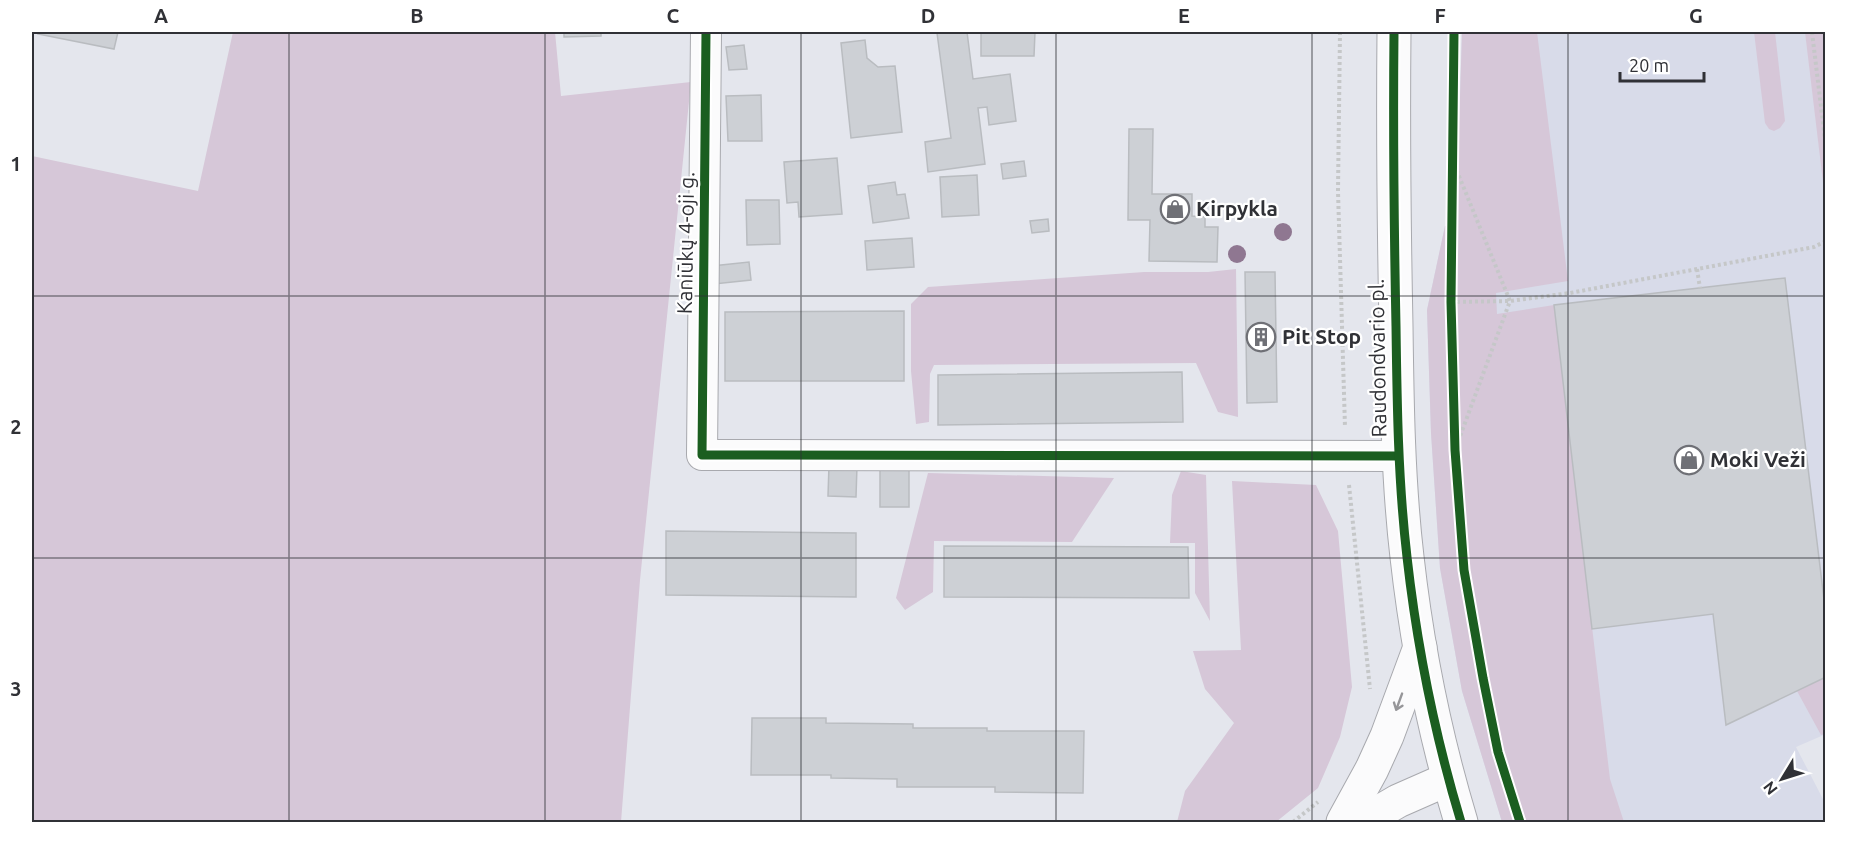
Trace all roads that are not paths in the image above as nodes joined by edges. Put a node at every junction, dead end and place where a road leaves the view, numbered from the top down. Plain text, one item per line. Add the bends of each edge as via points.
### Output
1 (706, 32) edge
2 (1394, 32) edge
3 (1398, 456) junction
4 (1420, 647) junction
5 (1448, 779) junction
6 (1343, 822) edge
7 (1362, 822) edge
8 (1461, 822) edge

1 - 3 street, Kaniūkų 4-oji g. via 702,455
2 - 3 main road, Raudondvario pl.
3 - 4 main road, Raudondvario pl.
4 - 5 main road, Raudondvario pl.
4 -> 6 main road via 1383,744
5 - 7 main road
5 - 8 main road, Raudondvario pl.

